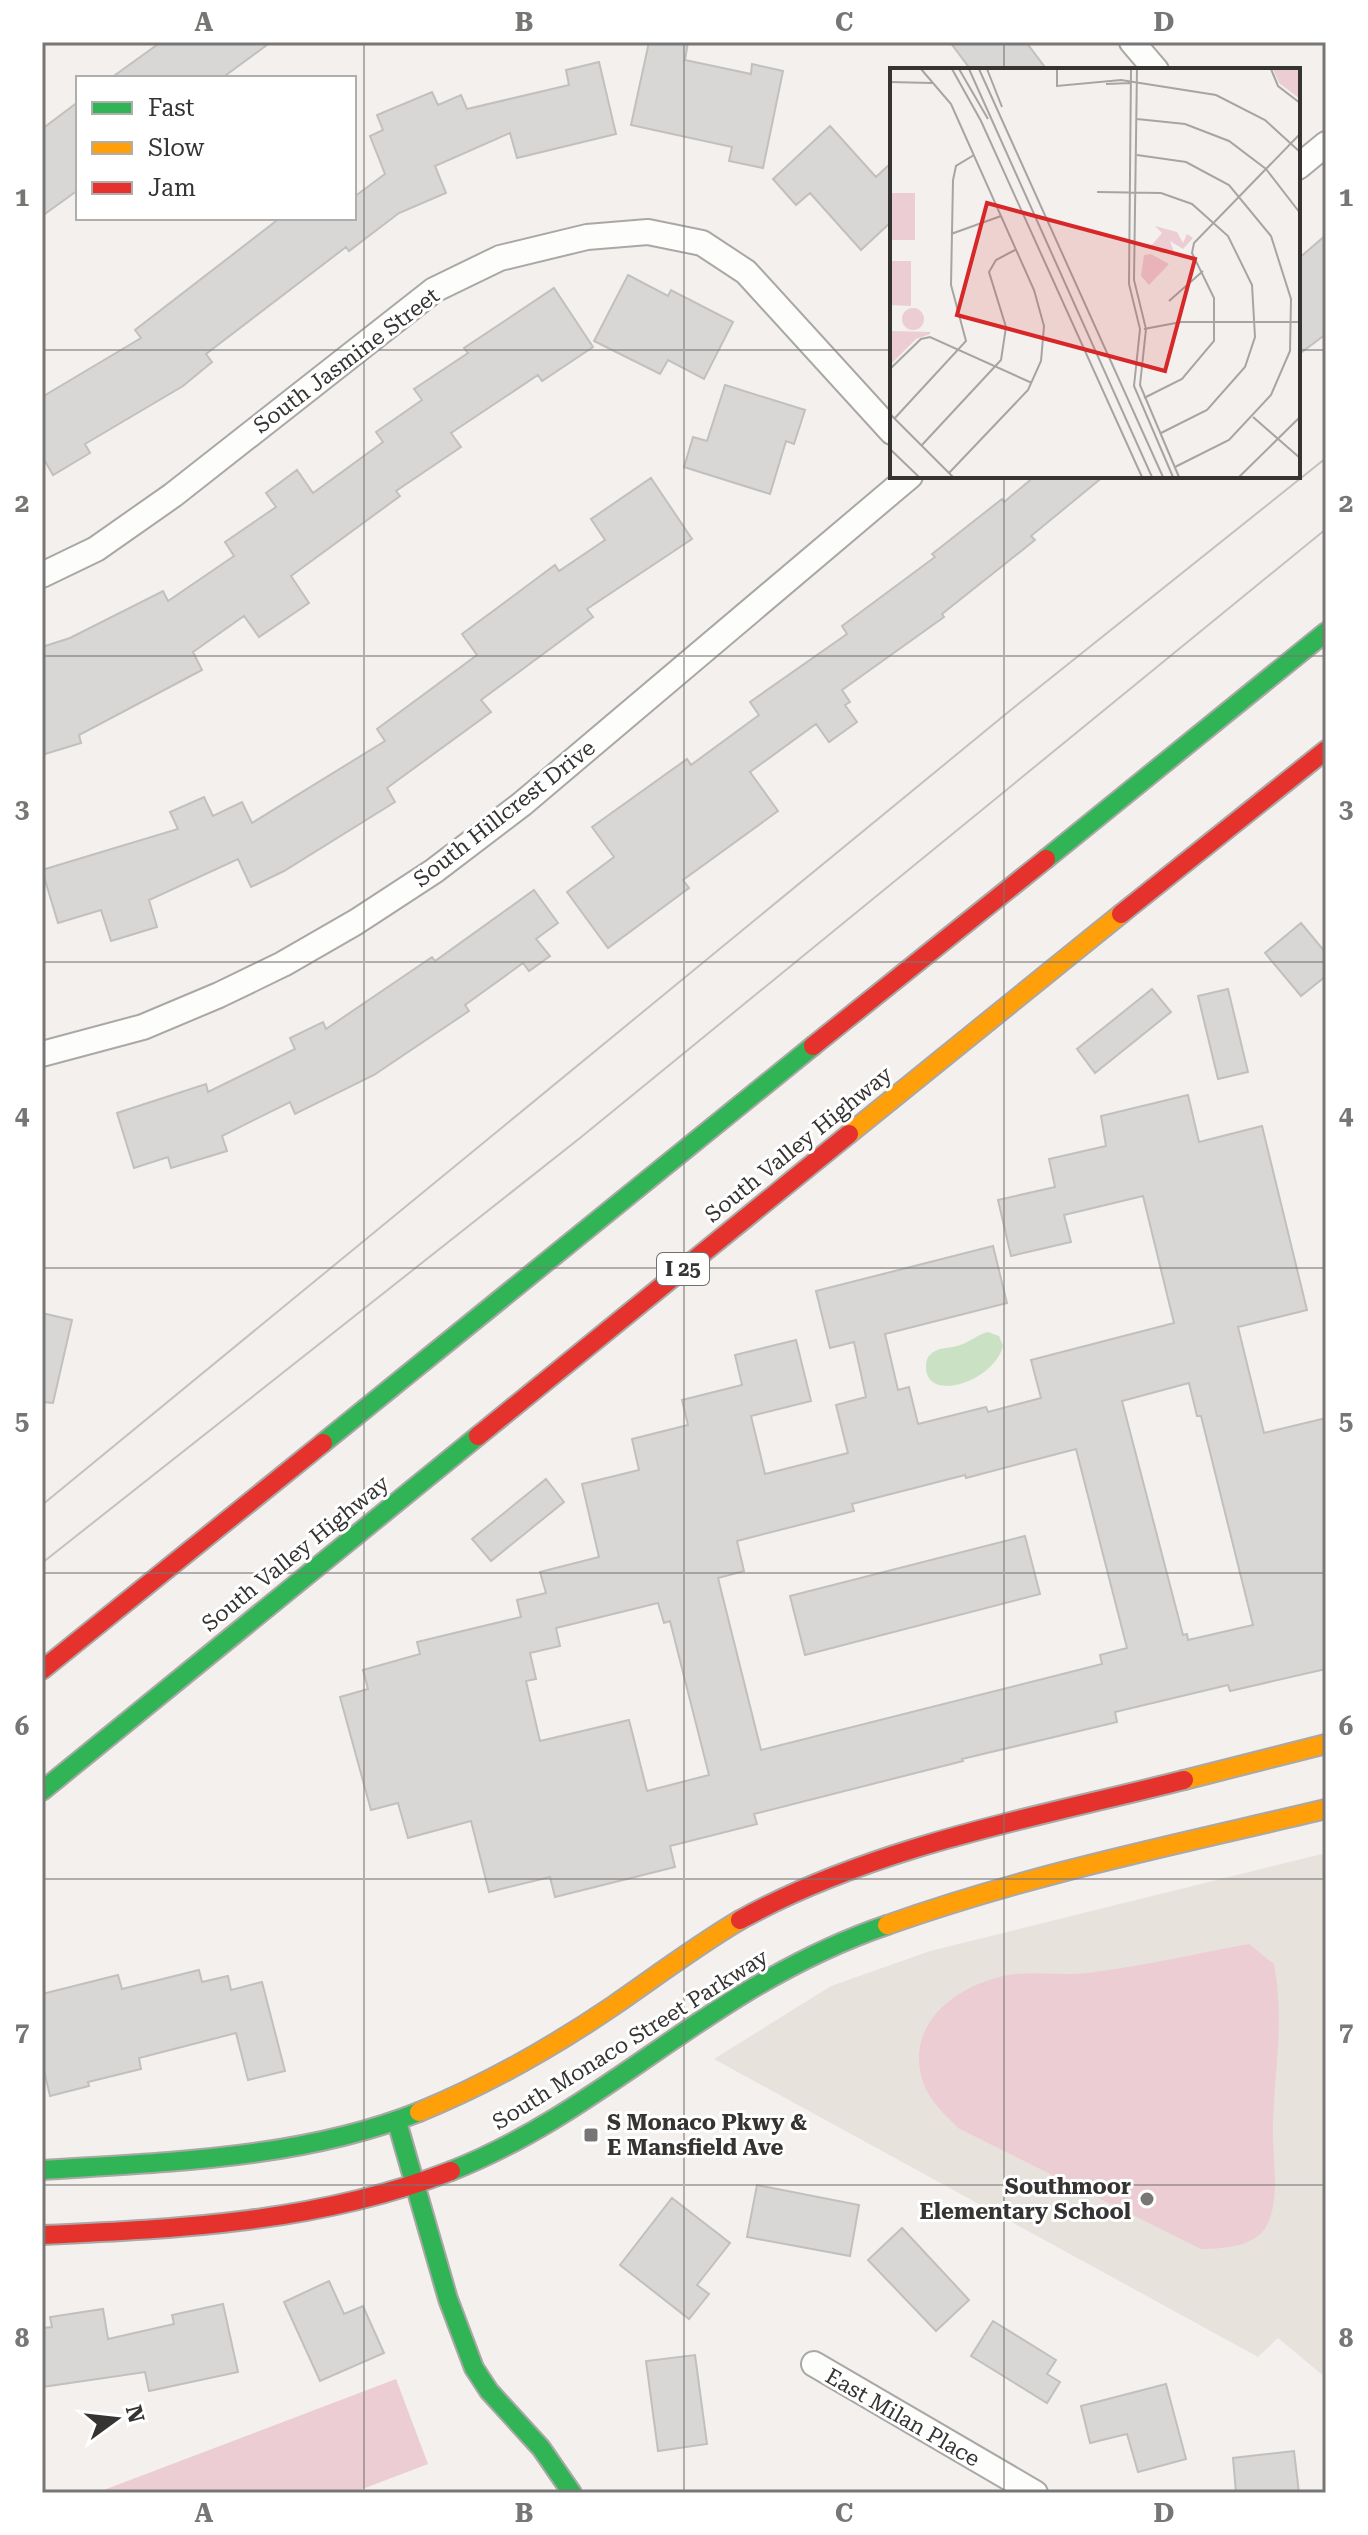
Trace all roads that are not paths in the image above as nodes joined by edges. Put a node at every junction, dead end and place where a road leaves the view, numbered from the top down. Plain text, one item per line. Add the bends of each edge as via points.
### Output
1 (1132, 42) edge
2 (1154, 68) edge
3 (1326, 144) edge
4 (1300, 165) edge
5 (890, 430) edge
6 (908, 478) edge
7 (42, 575) edge
8 (1326, 632) edge
9 (1326, 750) edge
10 (42, 1054) edge
11 (42, 1670) edge
12 (1326, 1744) edge
13 (42, 1791) edge
14 (1326, 1809) edge
15 (397, 2122) junction
16 (42, 2170) edge
17 (414, 2187) junction
18 (42, 2235) edge
19 (814, 2364) dead end
20 (572, 2493) edge
21 (1035, 2493) edge

1 - 2 street
3 - 4 street
5 - 7 street, South Jasmine Street via 746,272 702,243 648,232 587,237 500,258 434,290 173,495 96,549
6 - 10 street, South Hillcrest Drive via 522,804 434,871 320,943 219,995 143,1027
8 - 11 main road
9 - 13 main road, South Valley Highway / I 25
12 - 15 main road, South Monaco Street Parkway via 993,1828 819,1882 717,1932 624,1999 503,2074
14 - 17 main road, South Monaco Street Parkway via 1008,1886 856,1936 750,1988 535,2132
15 - 16 main road, South Monaco Street Parkway via 256,2154
15 - 17 main road
17 - 18 main road, South Monaco Street Parkway via 263,2220
17 - 20 main road via 474,2368
19 - 21 street, East Milan Place

